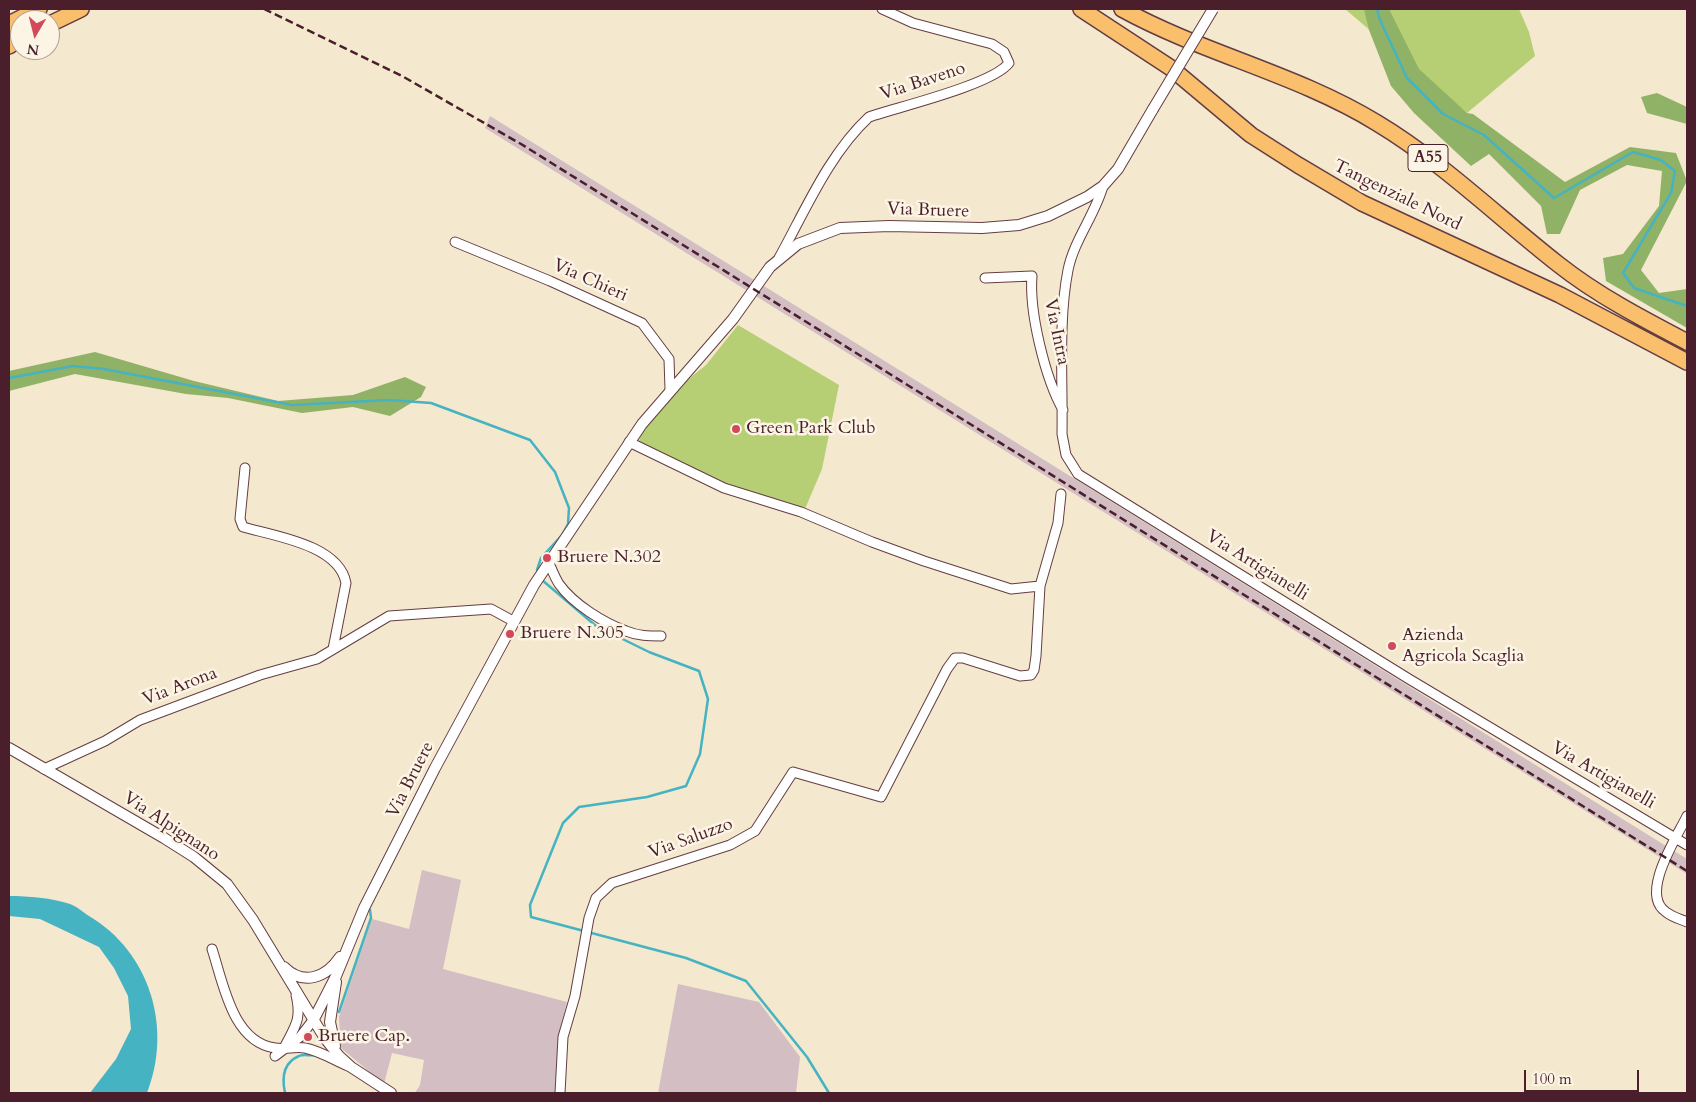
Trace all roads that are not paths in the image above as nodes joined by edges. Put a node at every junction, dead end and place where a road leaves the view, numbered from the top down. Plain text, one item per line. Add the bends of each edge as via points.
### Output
1 (39, 9) edge
2 (81, 9) edge
3 (882, 9) edge
4 (1066, 9) edge
5 (1081, 9) edge
6 (1122, 9) edge
7 (1213, 9) edge
8 (60, 19) edge
9 (9, 24) edge
10 (1111, 28) junction
11 (1103, 186) junction
12 (455, 242) dead end
13 (779, 258) junction
14 (984, 278) dead end
15 (1687, 342) edge
16 (1687, 362) edge
17 (670, 389) junction
18 (1063, 410) junction
19 (629, 442) junction
20 (245, 468) dead end
21 (1061, 494) dead end
22 (549, 563) junction
23 (1040, 586) junction
24 (513, 622) junction
25 (661, 636) dead end
26 (333, 649) junction
27 (9, 748) edge
28 (44, 769) junction
29 (1687, 816) edge
30 (1676, 838) junction
31 (1687, 845) edge
32 (1687, 922) edge
33 (349, 944) junction
34 (212, 949) dead end
35 (278, 962) junction
36 (336, 976) junction
37 (295, 989) junction
38 (314, 1019) junction
39 (284, 1048) junction
40 (275, 1056) dead end
41 (338, 1056) junction
42 (350, 1067) junction
43 (391, 1093) edge
44 (560, 1093) edge

1 - 9 highway
2 - 8 highway
3 - 13 street, Via Baveno via 912,23 992,44 1004,52 1009,63 1004,70 972,84 869,117 856,128 828,170
4 - 10 highway
5 - 10 highway
6 - 15 highway, Tangenziale Nord / A55 via 1202,47 1329,96 1376,122 1418,150 1559,266
7 - 11 street, Via Bruere, bridge via 1118,169
10 - 16 highway, Tangenziale Nord via 1171,68 1251,135 1336,189 1553,292
11 - 13 street, Via Bruere via 1071,206 1019,225 840,228 807,239
11 - 18 street, Via Artigianelli via 1100,198 1084,225 1069,268 1064,300
12 - 17 street, Via Chieri via 642,323 669,359
13 - 17 street, Via Bruere via 733,319
14 - 18 street, Via Intra via 1032,276 1032,305 1052,392
17 - 19 street, Via Bruere
18 - 30 street, Via Artigianelli via 1062,434 1066,454 1078,474 1409,679
19 - 22 street, Via Bruere
19 - 23 street via 724,488 801,512 916,558 1012,588
20 - 26 street via 240,519 244,527 305,544 330,559 344,573 346,584
21 - 23 street via 1058,523
22 - 24 street, Via Bruere
22 - 25 street via 559,585 603,619 642,636
23 - 44 street, Via Saluzzo via 1036,656 1031,675 1020,676 955,658 882,797 792,772 755,831 730,846 612,883 596,898 575,996 562,1037
24 - 26 street, Via Arona via 491,609 389,616
24 - 33 street, Via Bruere via 368,899
26 - 28 street, Via Arona via 317,659 260,675 140,720 105,741
27 - 28 street, Via Alpignano
28 - 35 street, Via Alpignano via 164,838 227,884
29 - 30 street
30 - 31 street, Via Artigianelli
30 - 32 street via 1659,873 1657,896 1665,912
33 - 35 street via 335,965 314,979 297,976
33 - 36 street, Via Bruere
34 - 39 street via 232,1011 247,1033 259,1042
35 - 37 street, Via Alpignano
36 - 38 street, Via Bruere
36 - 41 street via 330,1032
37 - 38 street, Via Alpignano
37 - 39 street via 300,1011 298,1022
38 - 39 street via 300,1037
38 - 41 street, Via Alpignano
39 - 40 street
39 - 42 street via 306,1048
41 - 42 street
42 - 43 street

